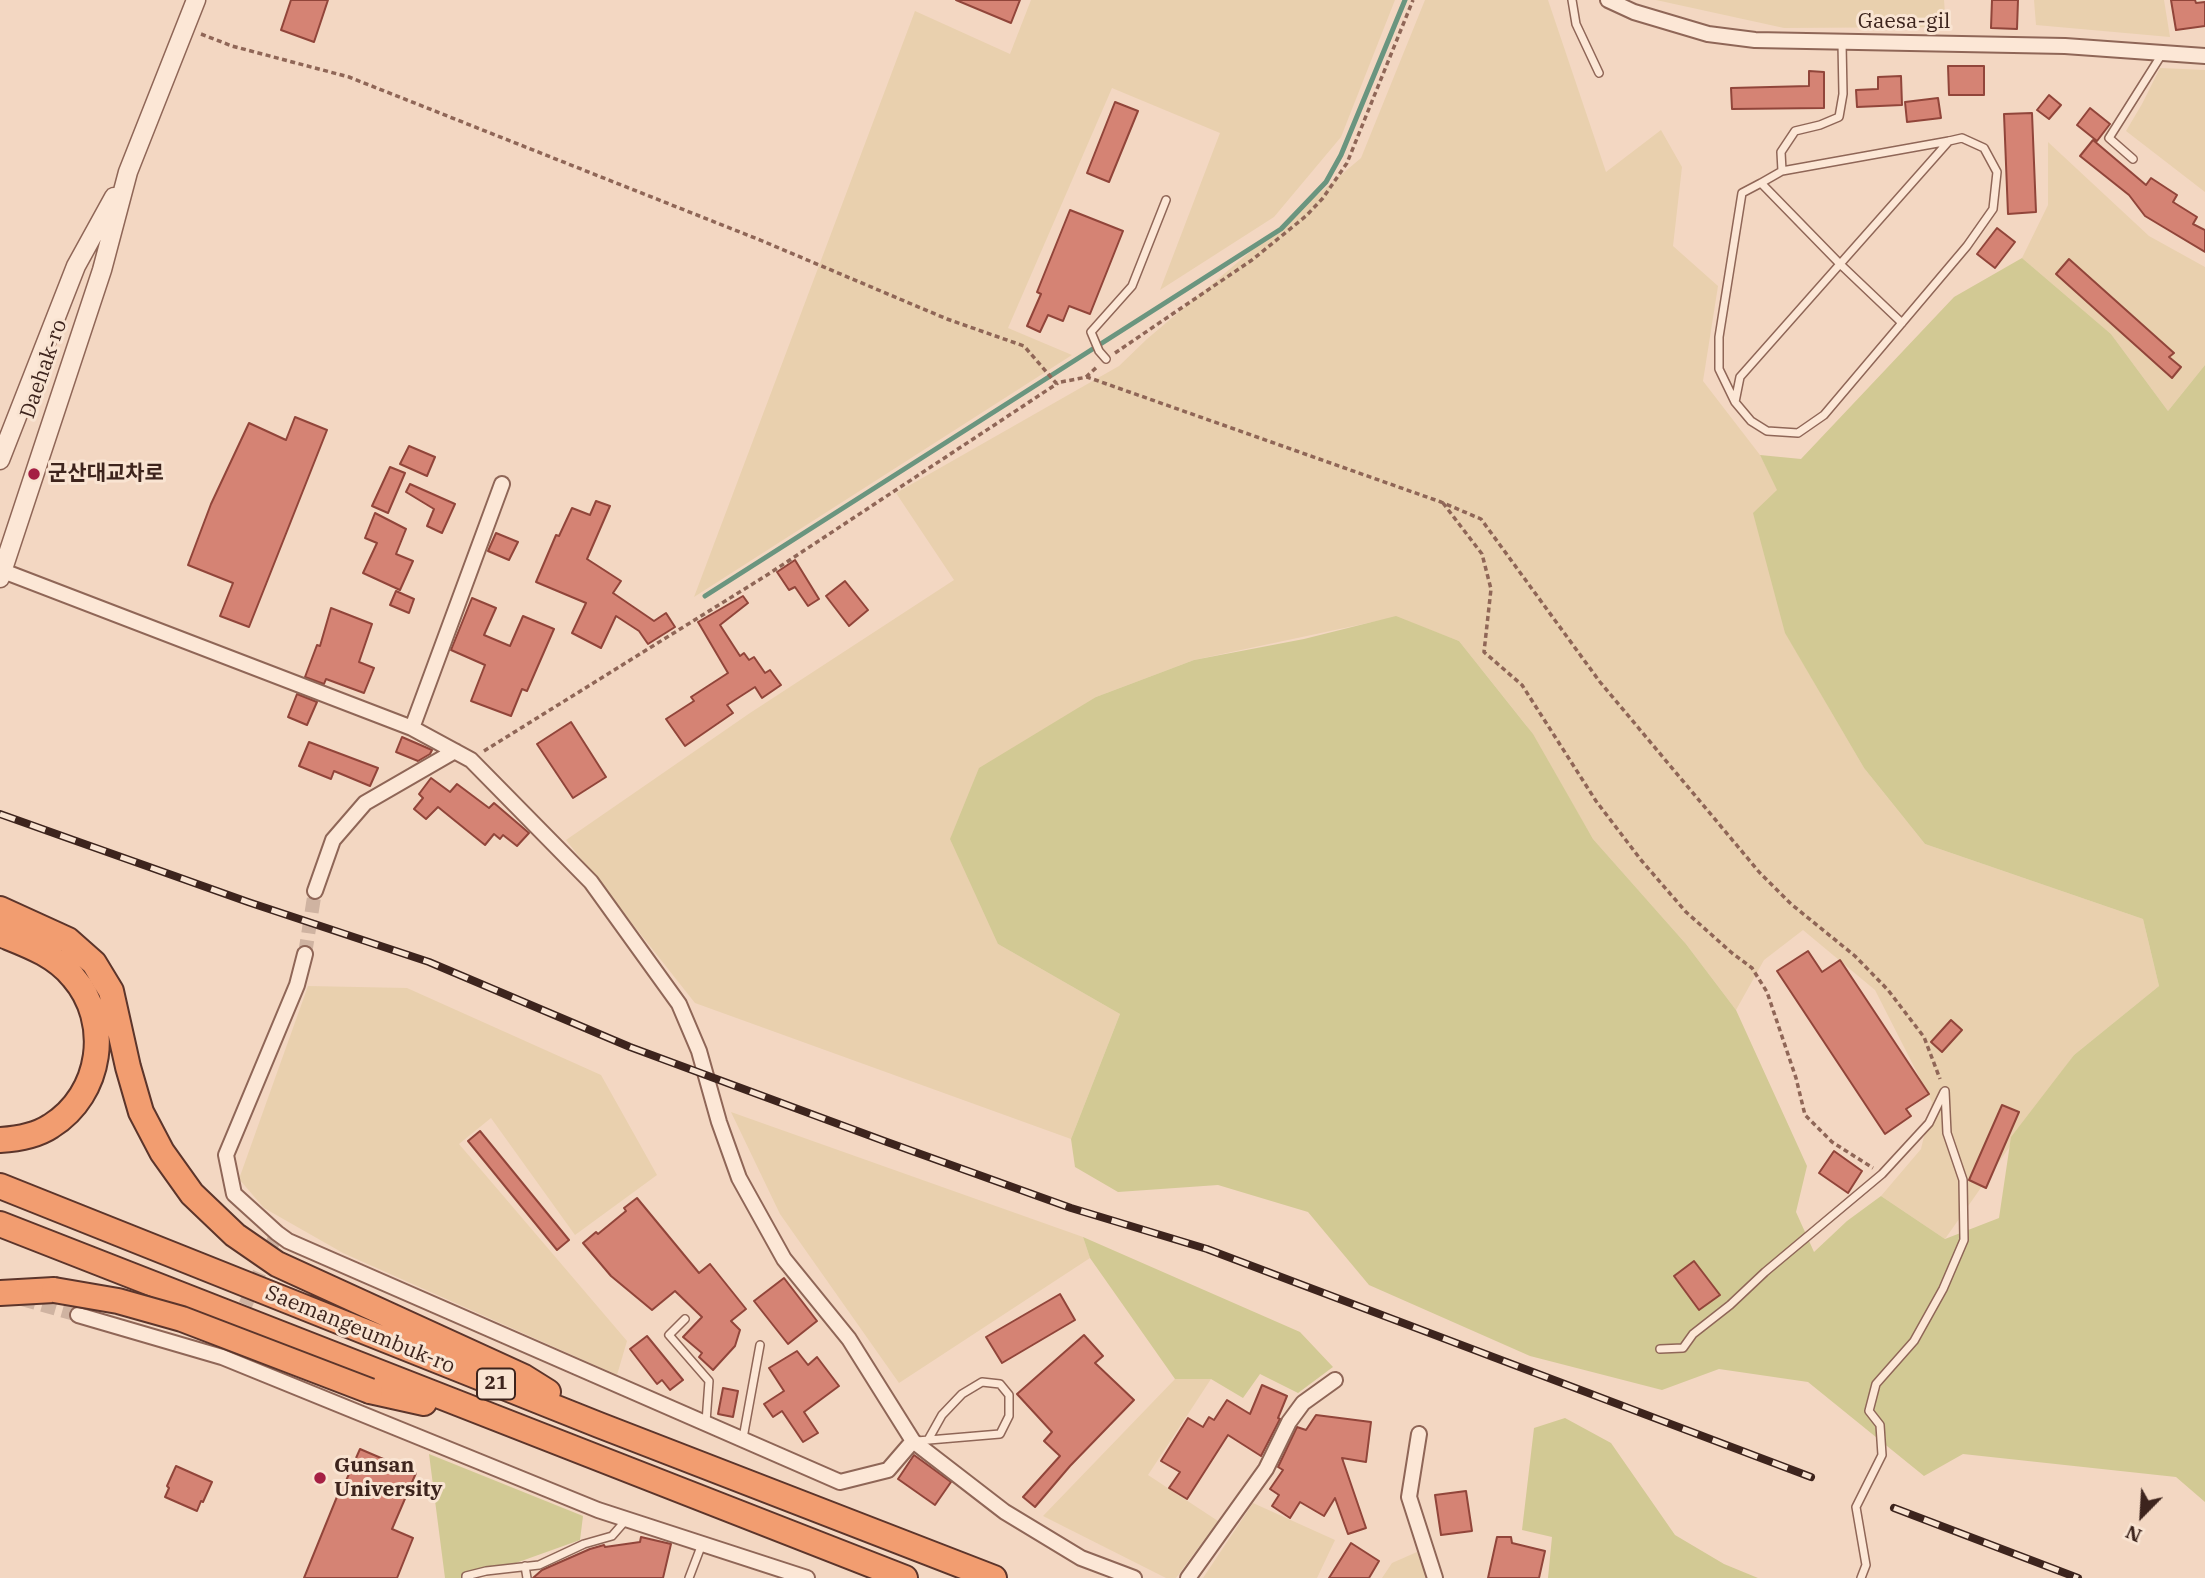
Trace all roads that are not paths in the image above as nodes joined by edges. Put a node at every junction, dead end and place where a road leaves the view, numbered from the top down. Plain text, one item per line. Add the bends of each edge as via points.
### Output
1 (197, 0) edge
2 (1572, 0) edge
3 (1608, 0) edge
4 (1842, 43) junction
5 (2162, 54) junction
6 (2205, 57) edge
7 (1599, 72) dead end
8 (1949, 141) junction
9 (2133, 159) dead end
10 (1782, 171) junction
11 (128, 172) junction
12 (1761, 183) junction
13 (1166, 200) dead end
14 (1840, 264) junction
15 (1902, 323) junction
16 (1106, 359) road end
17 (1735, 402) junction
18 (0, 460) edge
19 (502, 484) dead end
20 (1, 575) edge
21 (412, 728) junction
22 (455, 751) junction
23 (315, 891) tunnel mouth
24 (0, 909) edge
25 (0, 934) edge
26 (305, 954) tunnel mouth
27 (0, 1140) edge
28 (0, 1186) edge
29 (0, 1224) edge
30 (0, 1293) edge
31 (78, 1315) tunnel mouth
32 (685, 1319) dead end
33 (760, 1345) dead end
34 (1660, 1349) dead end
35 (1335, 1380) dead end
36 (505, 1421) junction
37 (706, 1422) junction
38 (598, 1425) junction
39 (1419, 1434) dead end
40 (743, 1438) junction
41 (928, 1440) junction
42 (913, 1441) junction
43 (627, 1519) junction
44 (702, 1543) junction
45 (525, 1566) junction
46 (466, 1578) edge
47 (527, 1578) edge
48 (689, 1578) edge
49 (807, 1578) edge
50 (905, 1578) edge
51 (994, 1578) edge
52 (1134, 1578) edge
53 (1188, 1578) edge
54 (1435, 1578) edge
55 (1861, 1578) edge

1 - 11 street, Daehak-ro
2 - 7 lane via 1576,24
3 - 4 street, Gaesa-gil via 1708,34
4 - 5 street, Gaesa-gil via 2065,46
4 - 10 lane via 1839,117 1795,131 1782,152
5 - 6 street, Gaesa-gil
5 - 9 lane via 2109,138
8 - 10 lane
8 - 14 lane
8 - 15 lane via 1962,138 1984,148 1997,172 1993,209
10 - 12 lane
11 - 18 street, Daehak-ro via 76,266
11 - 20 street, Daehak-ro via 102,270
12 - 14 lane
12 - 17 lane via 1742,193 1719,338 1719,369
13 - 16 lane via 1132,286 1091,332
14 - 15 lane
14 - 17 lane via 1740,377
15 - 17 lane via 1824,415 1798,433 1767,432
19 - 21 street
20 - 21 street
21 - 22 street
22 - 23 street via 365,803 333,840
22 - 42 street via 471,760 591,882 679,1004 699,1051 739,1178 785,1259 849,1339
24 - 38 highway via 68,940 94,963 111,991 141,1112 192,1194 236,1235 277,1264 524,1377
25 - 27 highway via 43,951 73,976 89,1000 97,1052 92,1076 76,1105 51,1127
26 - 37 street via 297,985 226,1155 234,1194 289,1241
28 - 38 highway, Saemangeumbuk-ro / 21
29 - 36 highway, Saemangeumbuk-ro / 21
30 - 36 highway, bridge via 54,1290 118,1301 182,1319 370,1391
31 - 43 street via 222,1357
32 - 37 lane via 669,1335 709,1381
33 - 40 lane
34 - 55 lane via 1683,1348 1693,1334 1882,1174 1929,1123 1945,1091 1947,1133 1963,1180 1964,1240 1914,1341 1876,1384 1869,1411 1880,1425 1882,1455 1856,1507 1866,1565
35 - 53 street via 1303,1403 1266,1469
36 - 50 highway, Saemangeumbuk-ro / 21
37 - 40 street
38 - 51 highway, Saemangeumbuk-ro / 21
39 - 54 street via 1409,1497
40 - 42 street via 840,1482 888,1470
41 - 41 lane via 1000,1434 1009,1416 1009,1395 1000,1384 982,1382 942,1415
41 - 42 lane
42 - 52 street via 1005,1512 1081,1558
43 - 44 street
43 - 45 lane via 612,1536 539,1565
44 - 48 lane
44 - 49 street
45 - 46 lane
45 - 47 lane

